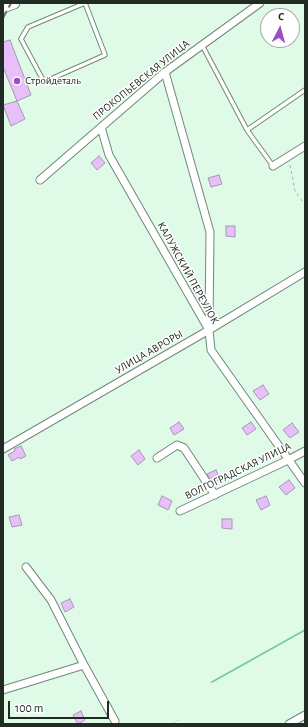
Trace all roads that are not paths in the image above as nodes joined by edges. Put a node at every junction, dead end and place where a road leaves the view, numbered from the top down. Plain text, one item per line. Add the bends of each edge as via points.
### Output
1 (14, 3) edge
2 (85, 3) edge
3 (260, 3) edge
4 (3, 7) edge
5 (202, 45) junction
6 (165, 72) junction
7 (305, 90) edge
8 (101, 127) junction
9 (247, 130) junction
10 (305, 146) edge
11 (273, 166) joint
12 (40, 180) dead end
13 (305, 272) edge
14 (209, 330) junction
15 (3, 449) edge
16 (305, 450) edge
17 (157, 458) dead end
18 (288, 460) junction
19 (305, 483) edge
20 (215, 495) junction
21 (180, 511) dead end
22 (26, 567) dead end
23 (84, 665) junction
24 (3, 690) edge
25 (305, 715) edge
26 (115, 721) dead end
27 (289, 724) edge

1 - 4 main road
2 - 2 lane via 105,55 44,82 21,39 28,27
3 - 5 street, ПРОКОПЬЕВСКАЯ УЛИЦА
5 - 6 street, ПРОКОПЬЕВСКАЯ УЛИЦА
5 - 9 lane
6 - 8 street, ПРОКОПЬЕВСКАЯ УЛИЦА
6 - 14 street via 210,232
7 - 9 lane
8 - 12 street, ПРОКОПЬЕВСКАЯ УЛИЦА
8 - 14 street, КАЛУЖСКИЙ ПЕРЕУЛОК via 109,155
9 - 11 lane
10 - 11 street
13 - 14 street, УЛИЦА АВРОРЫ
14 - 15 street, УЛИЦА АВРОРЫ
14 - 18 street, КАЛУЖСКИЙ ПЕРЕУЛОК via 211,350
16 - 18 street, ВОЛГОГРАДСКАЯ УЛИЦА
17 - 20 street via 177,445 184,448
18 - 19 street, КАЛУЖСКИЙ ПЕРЕУЛОК
18 - 20 street, ВОЛГОГРАДСКАЯ УЛИЦА
20 - 21 street, ВОЛГОГРАДСКАЯ УЛИЦА
22 - 23 street via 51,600
23 - 24 street
23 - 26 street
25 - 27 street

